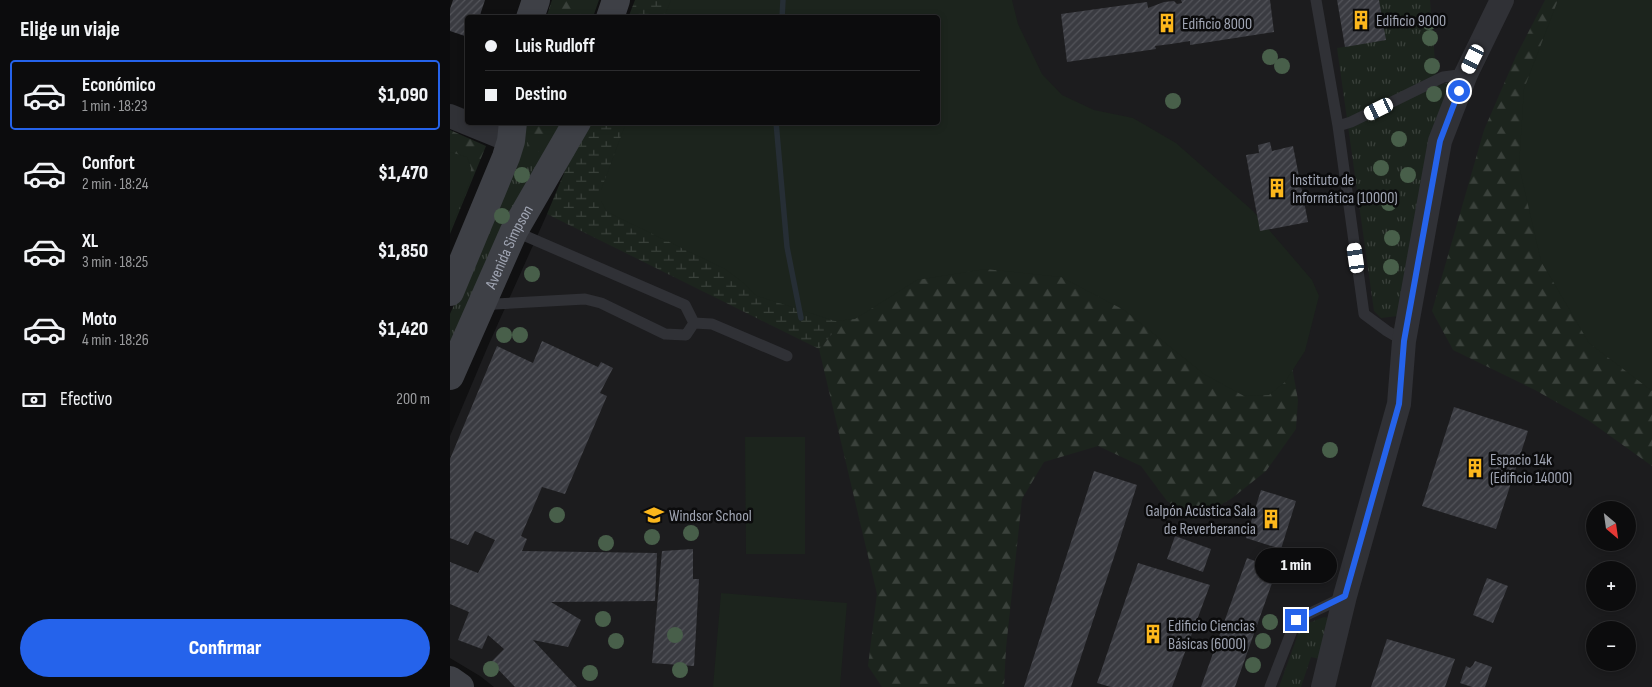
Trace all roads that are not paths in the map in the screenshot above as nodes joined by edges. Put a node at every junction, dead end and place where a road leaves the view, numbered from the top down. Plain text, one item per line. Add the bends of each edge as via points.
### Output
1 (536, 0) edge
2 (616, 0) edge
3 (1316, 0) edge
4 (1502, 0) edge
5 (531, 15) edge
6 (611, 15) edge
7 (1466, 74) junction
8 (450, 116) edge
9 (465, 120) edge
10 (485, 125) edge
11 (575, 125) edge
12 (1338, 126) junction
13 (512, 132) edge
14 (514, 231) junction
15 (450, 292) edge
16 (480, 308) junction
17 (694, 323) junction
18 (1404, 341) junction
19 (787, 356) dead end
20 (450, 376) edge
21 (1345, 596) junction
22 (450, 680) edge
23 (460, 687) edge
24 (1270, 687) edge
25 (1323, 687) edge

1 - 5 main road
2 - 6 main road
3 - 12 lane
4 - 7 street
7 - 12 lane via 1443,76
7 - 18 street via 1440,141
8 - 9 street
10 - 13 street
11 - 14 main road, Avenida Simpson
12 - 18 lane via 1364,314
13 - 15 main road
14 - 16 main road, Avenida Simpson
14 - 17 lane via 685,305
16 - 17 lane via 495,304 584,299 601,303 665,334 686,335
16 - 20 main road, Avenida Simpson
17 - 19 lane via 712,324
18 - 21 street via 1399,404
21 - 24 lane via 1296,620
21 - 25 street
22 - 23 main road

